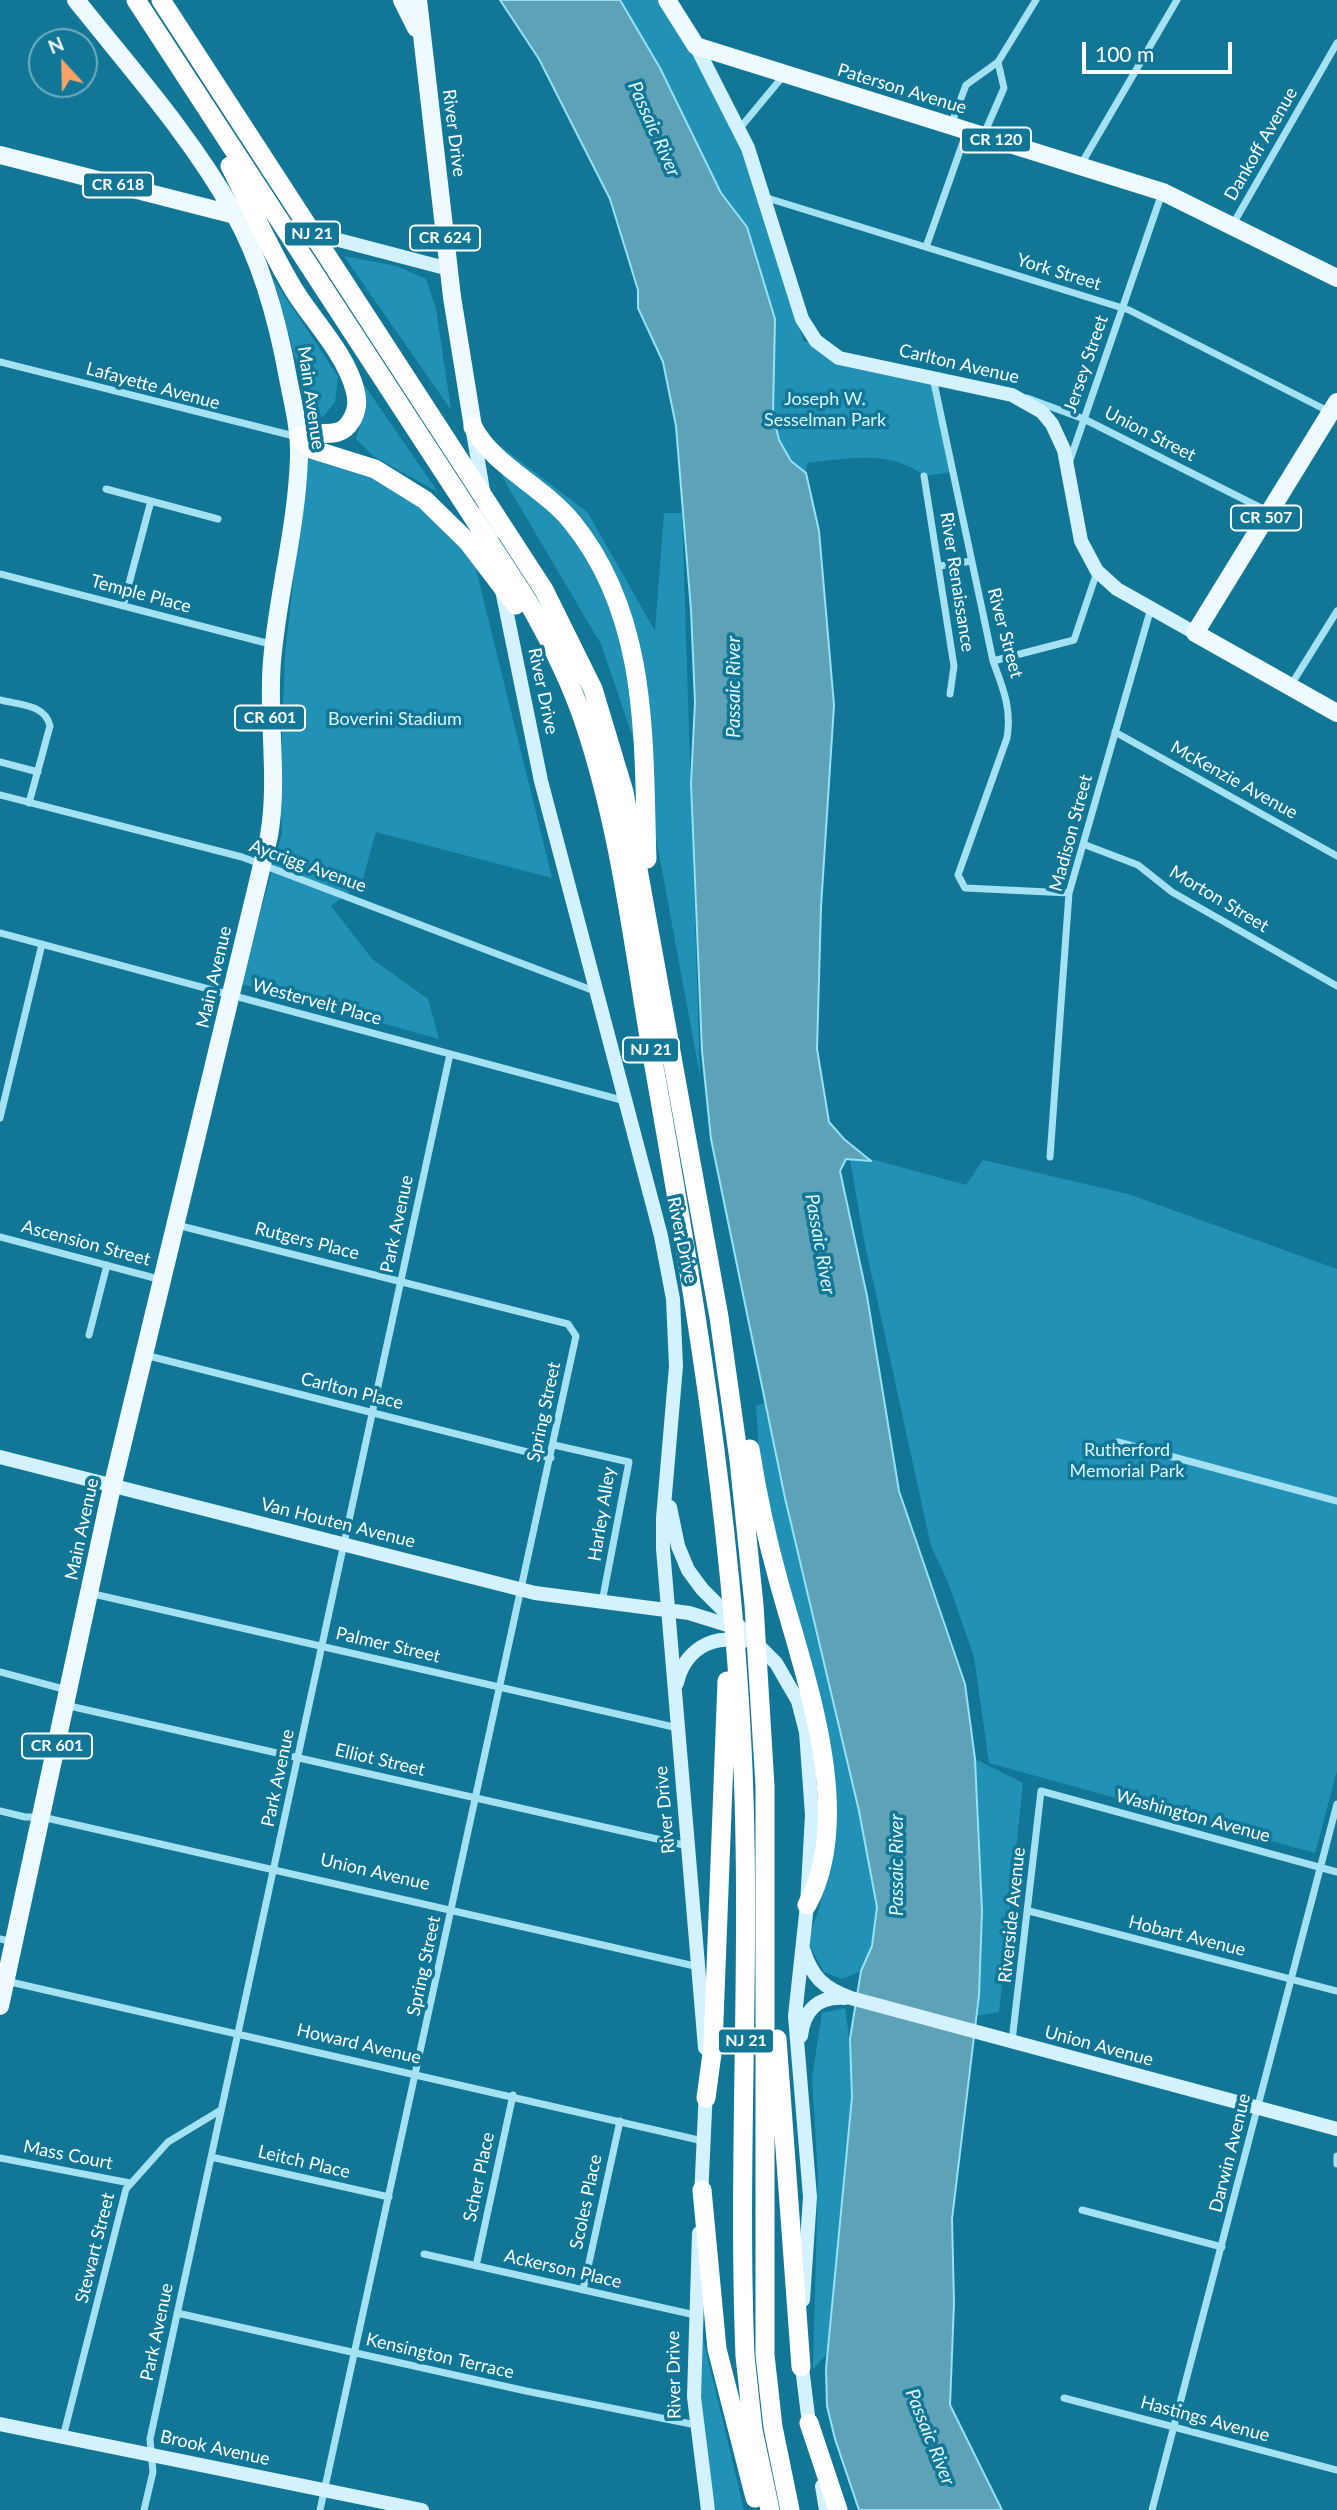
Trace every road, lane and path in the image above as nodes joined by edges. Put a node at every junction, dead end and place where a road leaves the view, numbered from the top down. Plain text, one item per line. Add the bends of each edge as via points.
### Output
1 (76, 0) edge
2 (136, 0) edge
3 (162, 0) edge
4 (402, 0) edge
5 (418, 0) edge
6 (667, 0) edge
7 (1036, 0) edge
8 (1177, 0) edge
9 (1337, 43) edge
10 (696, 46) junction
11 (422, 48) junction
12 (998, 62) junction
13 (784, 75) junction
14 (194, 92) junction
15 (740, 128) junction
16 (967, 131) junction
17 (0, 155) edge
18 (1080, 166) junction
19 (1163, 192) junction
20 (764, 197) junction
21 (240, 215) junction
22 (1233, 225) junction
23 (926, 247) junction
24 (449, 269) junction
25 (1337, 278) edge
26 (1123, 308) junction
27 (0, 362) edge
28 (933, 377) junction
29 (1012, 395) junction
30 (1334, 407) edge
31 (1084, 419) junction
32 (472, 427) junction
33 (299, 438) junction
34 (1068, 467) junction
35 (924, 476) dead end
36 (106, 489) dead end
37 (151, 501) junction
38 (1270, 512) junction
39 (218, 519) dead end
40 (971, 561) junction
41 (940, 566) junction
42 (1097, 571) junction
43 (0, 574) edge
44 (123, 606) junction
45 (1151, 608) junction
46 (1337, 611) edge
47 (1195, 633) junction
48 (274, 645) junction
49 (993, 661) junction
50 (1290, 687) junction
51 (950, 694) dead end
52 (575, 696) junction
53 (0, 700) edge
54 (1337, 713) edge
55 (1115, 732) junction
56 (0, 762) edge
57 (37, 772) junction
58 (0, 795) edge
59 (29, 803) junction
60 (1083, 844) junction
61 (1337, 856) edge
62 (262, 864) junction
63 (1069, 893) junction
64 (650, 926) junction
65 (0, 933) edge
66 (41, 944) junction
67 (1337, 986) edge
68 (598, 992) junction
69 (231, 996) junction
70 (450, 1054) junction
71 (626, 1101) junction
72 (0, 1118) edge
73 (1050, 1157) dead end
74 (700, 1209) junction
75 (176, 1225) junction
76 (0, 1237) edge
77 (107, 1265) junction
78 (163, 1280) junction
79 (401, 1280) junction
80 (89, 1335) dead end
81 (574, 1345) joint
82 (145, 1355) junction
83 (373, 1412) junction
84 (1118, 1443) dead end
85 (554, 1445) junction
86 (0, 1457) edge
87 (551, 1458) junction
88 (113, 1485) junction
89 (668, 1485) junction
90 (1337, 1501) edge
91 (345, 1544) junction
92 (729, 1571) junction
93 (523, 1590) junction
94 (89, 1593) junction
95 (602, 1602) junction
96 (669, 1610) junction
97 (750, 1638) junction
98 (322, 1646) junction
99 (776, 1663) junction
100 (0, 1672) edge
101 (501, 1686) junction
102 (676, 1694) junction
103 (67, 1697) junction
104 (679, 1728) junction
105 (298, 1757) junction
106 (1041, 1791) joint
107 (477, 1798) junction
108 (1337, 1804) edge
109 (0, 1811) edge
110 (42, 1816) junction
111 (689, 1846) junction
112 (1320, 1868) junction
113 (274, 1870) junction
114 (1337, 1872) edge
115 (807, 1905) junction
116 (453, 1910) junction
117 (1029, 1912) junction
118 (767, 1930) junction
119 (7, 1940) edge
120 (801, 1944) junction
121 (700, 1967) junction
122 (1292, 1979) junction
123 (6, 1981) junction
124 (1337, 1991) edge
125 (851, 1998) junction
126 (0, 2007) edge
127 (238, 2033) junction
128 (1012, 2042) junction
129 (417, 2073) junction
130 (799, 2079) junction
131 (513, 2095) junction
132 (706, 2098) junction
133 (1257, 2108) junction
134 (221, 2110) junction
135 (620, 2121) junction
136 (1337, 2129) edge
137 (704, 2141) junction
138 (1337, 2155) edge
139 (211, 2157) junction
140 (0, 2158) edge
141 (1337, 2164) edge
142 (130, 2183) junction
143 (702, 2190) junction
144 (389, 2197) junction
145 (1082, 2210) dead end
146 (1222, 2247) junction
147 (424, 2254) dead end
148 (476, 2266) junction
149 (583, 2290) junction
150 (177, 2313) junction
151 (695, 2315) junction
152 (354, 2353) junction
153 (802, 2367) junction
154 (1064, 2398) dead end
155 (809, 2423) junction
156 (0, 2424) edge
157 (696, 2425) junction
158 (1174, 2427) junction
159 (64, 2437) junction
160 (151, 2454) junction
161 (1337, 2470) edge
162 (324, 2490) junction
163 (144, 2510) edge
164 (320, 2510) edge
165 (422, 2510) edge
166 (708, 2510) edge
167 (758, 2510) edge
168 (770, 2510) edge
169 (790, 2510) edge
170 (826, 2510) edge
171 (838, 2510) edge
172 (1152, 2510) edge

1 - 21 main road, Main Avenue / CR 601
2 - 14 highway, NJ 21
3 - 64 highway, NJ 21 via 558,615 598,702 624,792
4 - 11 main road
5 - 11 main road, River Drive / CR 624
6 - 10 main road
7 - 12 street
8 - 18 street
9 - 22 street, Dankoff Avenue
10 - 13 main road, Paterson Avenue / CR 120
10 - 15 main road, Carlton Avenue
11 - 24 main road, River Drive / CR 624
12 - 16 street via 1004,88
12 - 16 street via 966,85
13 - 15 street
13 - 16 main road, Paterson Avenue / CR 120
14 - 33 highway via 284,272 356,391 356,410 348,426 331,435 309,433
14 - 52 highway, NJ 21 via 511,573
15 - 20 main road, Carlton Avenue
16 - 18 main road, Paterson Avenue / CR 120
16 - 23 street
17 - 21 main road, CR 618
18 - 19 main road, Paterson Avenue / CR 120
19 - 22 main road, Paterson Avenue / CR 120
19 - 26 street, Jersey Street
20 - 23 street, York Street
20 - 28 main road, Carlton Avenue via 802,319 816,341 852,363
21 - 24 main road, CR 618
21 - 33 main road, Main Avenue / CR 601 via 282,340
22 - 25 main road, Paterson Avenue / CR 120
23 - 26 street, York Street
24 - 32 main road, River Drive / CR 624
26 - 30 street, York Street
26 - 31 street, Jersey Street
27 - 33 street, Lafayette Avenue
28 - 29 main road, Carlton Avenue
28 - 40 street, River Street
29 - 31 street, Union Street
29 - 34 main road, Carlton Avenue via 1031,404 1052,424
30 - 38 main road, CR 507
31 - 34 street, Jersey Street
31 - 38 street, Union Street
32 - 64 highway via 490,451 571,520 606,573 624,616 640,701
32 - 68 main road, River Drive / CR 624 via 541,781
33 - 48 main road, Main Avenue / CR 601 via 296,517
33 - 52 highway via 311,449 358,462 410,489 440,512 516,604
34 - 42 main road, Carlton Avenue via 1080,541
35 - 41 street, River Renaissance
36 - 37 street
37 - 39 street
37 - 44 street
38 - 47 main road, CR 507
40 - 41 street
40 - 49 street, River Street
41 - 51 street, River Renaissance via 954,666
42 - 45 main road, Carlton Avenue via 1117,589
42 - 49 street via 1074,640
43 - 44 street, Temple Place
44 - 48 street, Temple Place
45 - 47 main road, Carlton Avenue
45 - 55 street, Madison Street
46 - 50 street
47 - 50 main road, Carlton Avenue
48 - 62 main road, Main Avenue / CR 601 via 270,728 273,813
49 - 63 street, River Street via 1008,700 1010,721 958,874 965,888
50 - 54 main road, Carlton Avenue
52 - 92 highway, NJ 21 via 599,770 624,893 697,1308
53 - 57 street via 47,715 50,726
55 - 60 street, Madison Street
55 - 61 street, McKenzie Avenue
56 - 57 street
57 - 59 street
58 - 59 street, Aycrigg Avenue
59 - 62 street, Aycrigg Avenue
60 - 63 street, Madison Street
60 - 67 street, Morton Street via 1138,865 1172,892
62 - 68 street, Aycrigg Avenue
62 - 69 main road, Main Avenue / CR 601
63 - 73 street, Madison Street
64 - 74 highway, NJ 21
65 - 66 street, Westervelt Place
66 - 69 street, Westervelt Place
66 - 72 street
68 - 71 main road, River Drive / CR 624
69 - 70 street, Westervelt Place
69 - 75 main road, Main Avenue / CR 601
70 - 71 street, Westervelt Place
70 - 79 street, Park Avenue
71 - 89 main road, River Drive / CR 624 via 662,1236 673,1299 676,1366
74 - 115 highway via 734,1347 768,1541 820,1733 825,1831 819,1877
74 - 118 highway, NJ 21 via 730,1389 751,1569 764,1751
75 - 78 main road, Main Avenue / CR 601
75 - 79 street, Rutgers Place
76 - 77 street, Ascension Street
77 - 78 street, Ascension Street
77 - 80 street
78 - 82 main road, Main Avenue / CR 601
79 - 81 street, Rutgers Place via 568,1324 576,1336
79 - 83 street, Park Avenue
81 - 85 street, Spring Street
82 - 83 street, Carlton Place
82 - 88 main road, Main Avenue / CR 601
83 - 87 street, Carlton Place
83 - 91 street, Park Avenue
84 - 90 street
85 - 87 street, Spring Street
85 - 95 street, Harley Alley via 629,1462
86 - 88 main road, Van Houten Avenue
87 - 93 street, Spring Street
88 - 91 main road, Van Houten Avenue
88 - 94 main road, Main Avenue / CR 601
89 - 96 main road, River Drive / CR 624 via 663,1534
89 - 97 main road, CR 624 via 682,1558 711,1599
91 - 93 main road, Van Houten Avenue
91 - 98 street, Park Avenue
92 - 132 highway via 713,2046
92 - 168 highway, NJ 21 via 746,1846 745,2357 753,2430
93 - 95 main road, Van Houten Avenue
93 - 101 street, Spring Street
94 - 98 street, Palmer Street
94 - 103 main road, Main Avenue / CR 601
95 - 96 main road, Van Houten Avenue
96 - 97 main road, Van Houten Avenue via 712,1618
96 - 102 main road, River Drive / CR 624
97 - 99 main road, CR 624
98 - 101 street, Palmer Street
98 - 105 street, Park Avenue
99 - 102 main road via 745,1643 715,1641 697,1649 684,1663
99 - 115 main road, CR 624 via 798,1701 809,1752 812,1815
100 - 103 street, Elliot Street
101 - 104 street, Palmer Street
101 - 107 street, Spring Street
102 - 104 main road, River Drive / CR 624
103 - 105 street, Elliot Street
103 - 110 main road, Main Avenue / CR 601
104 - 111 main road, River Drive / CR 624
105 - 107 street, Elliot Street
105 - 113 street, Park Avenue
106 - 112 street, Washington Avenue
106 - 117 street, Riverside Avenue
107 - 111 street, Elliot Street
107 - 116 street, Spring Street
108 - 112 street, Darwin Avenue
109 - 110 street, Union Avenue
110 - 113 street, Union Avenue
110 - 119 main road, Main Avenue / CR 601
111 - 121 main road, River Drive / CR 624
112 - 114 street, Washington Avenue
112 - 122 street, Darwin Avenue
113 - 116 street, Union Avenue
113 - 127 street, Park Avenue
115 - 120 main road, CR 624
116 - 121 street, Union Avenue
116 - 129 street, Spring Street
117 - 122 street, Hobart Avenue
117 - 128 street, Riverside Avenue
118 - 153 highway
118 - 169 highway, NJ 21 via 763,2320 773,2427
119 - 123 main road, Main Avenue / CR 601
120 - 125 main road via 817,1980
120 - 130 main road, CR 624 via 795,2016
121 - 132 main road, River Drive / CR 624
122 - 124 street, Hobart Avenue
122 - 133 street, Darwin Avenue
123 - 126 main road, Main Avenue / CR 601
123 - 127 street, Howard Avenue
125 - 128 main road, Union Avenue
125 - 130 main road via 822,2000 809,2010 802,2028
127 - 129 street, Howard Avenue
127 - 134 street, Park Avenue
128 - 133 main road, Union Avenue
129 - 131 street, Howard Avenue
129 - 144 street, Spring Street
130 - 153 main road, CR 624 via 810,2197
131 - 135 street, Howard Avenue
131 - 148 street, Scher Place
132 - 137 main road, River Drive / CR 624
133 - 136 main road, Union Avenue
133 - 146 street, Darwin Avenue
134 - 139 street, Park Avenue
134 - 142 street, Stewart Street via 168,2142
135 - 137 street, Howard Avenue
135 - 149 street, Scoles Place
137 - 143 main road, River Drive / CR 624
138 - 141 street
139 - 144 street, Leitch Place
139 - 150 street, Park Avenue
140 - 142 street, Mass Court
142 - 159 street, Stewart Street via 122,2198
143 - 151 main road, River Drive / CR 624
143 - 167 highway via 717,2349
144 - 152 street, Spring Street
145 - 146 street
146 - 158 street, Darwin Avenue
147 - 148 street, Ackerson Place
148 - 149 street, Ackerson Place
149 - 151 street, Ackerson Place
150 - 152 street, Kensington Terrace
150 - 160 street, Park Avenue via 150,2439
151 - 157 main road, River Drive / CR 624
152 - 157 street, Kensington Terrace
152 - 162 street, Spring Street
153 - 155 main road, CR 624
154 - 158 street, Hastings Avenue
155 - 170 main road, CR 624
155 - 171 highway
156 - 159 main road, Brook Avenue
157 - 166 main road, River Drive / CR 624
158 - 161 street, Hastings Avenue
158 - 172 street, Darwin Avenue
159 - 160 main road, Brook Avenue
160 - 162 main road, Brook Avenue
160 - 163 street, Park Avenue via 153,2472
162 - 164 street, Spring Street
162 - 165 main road, Brook Avenue

